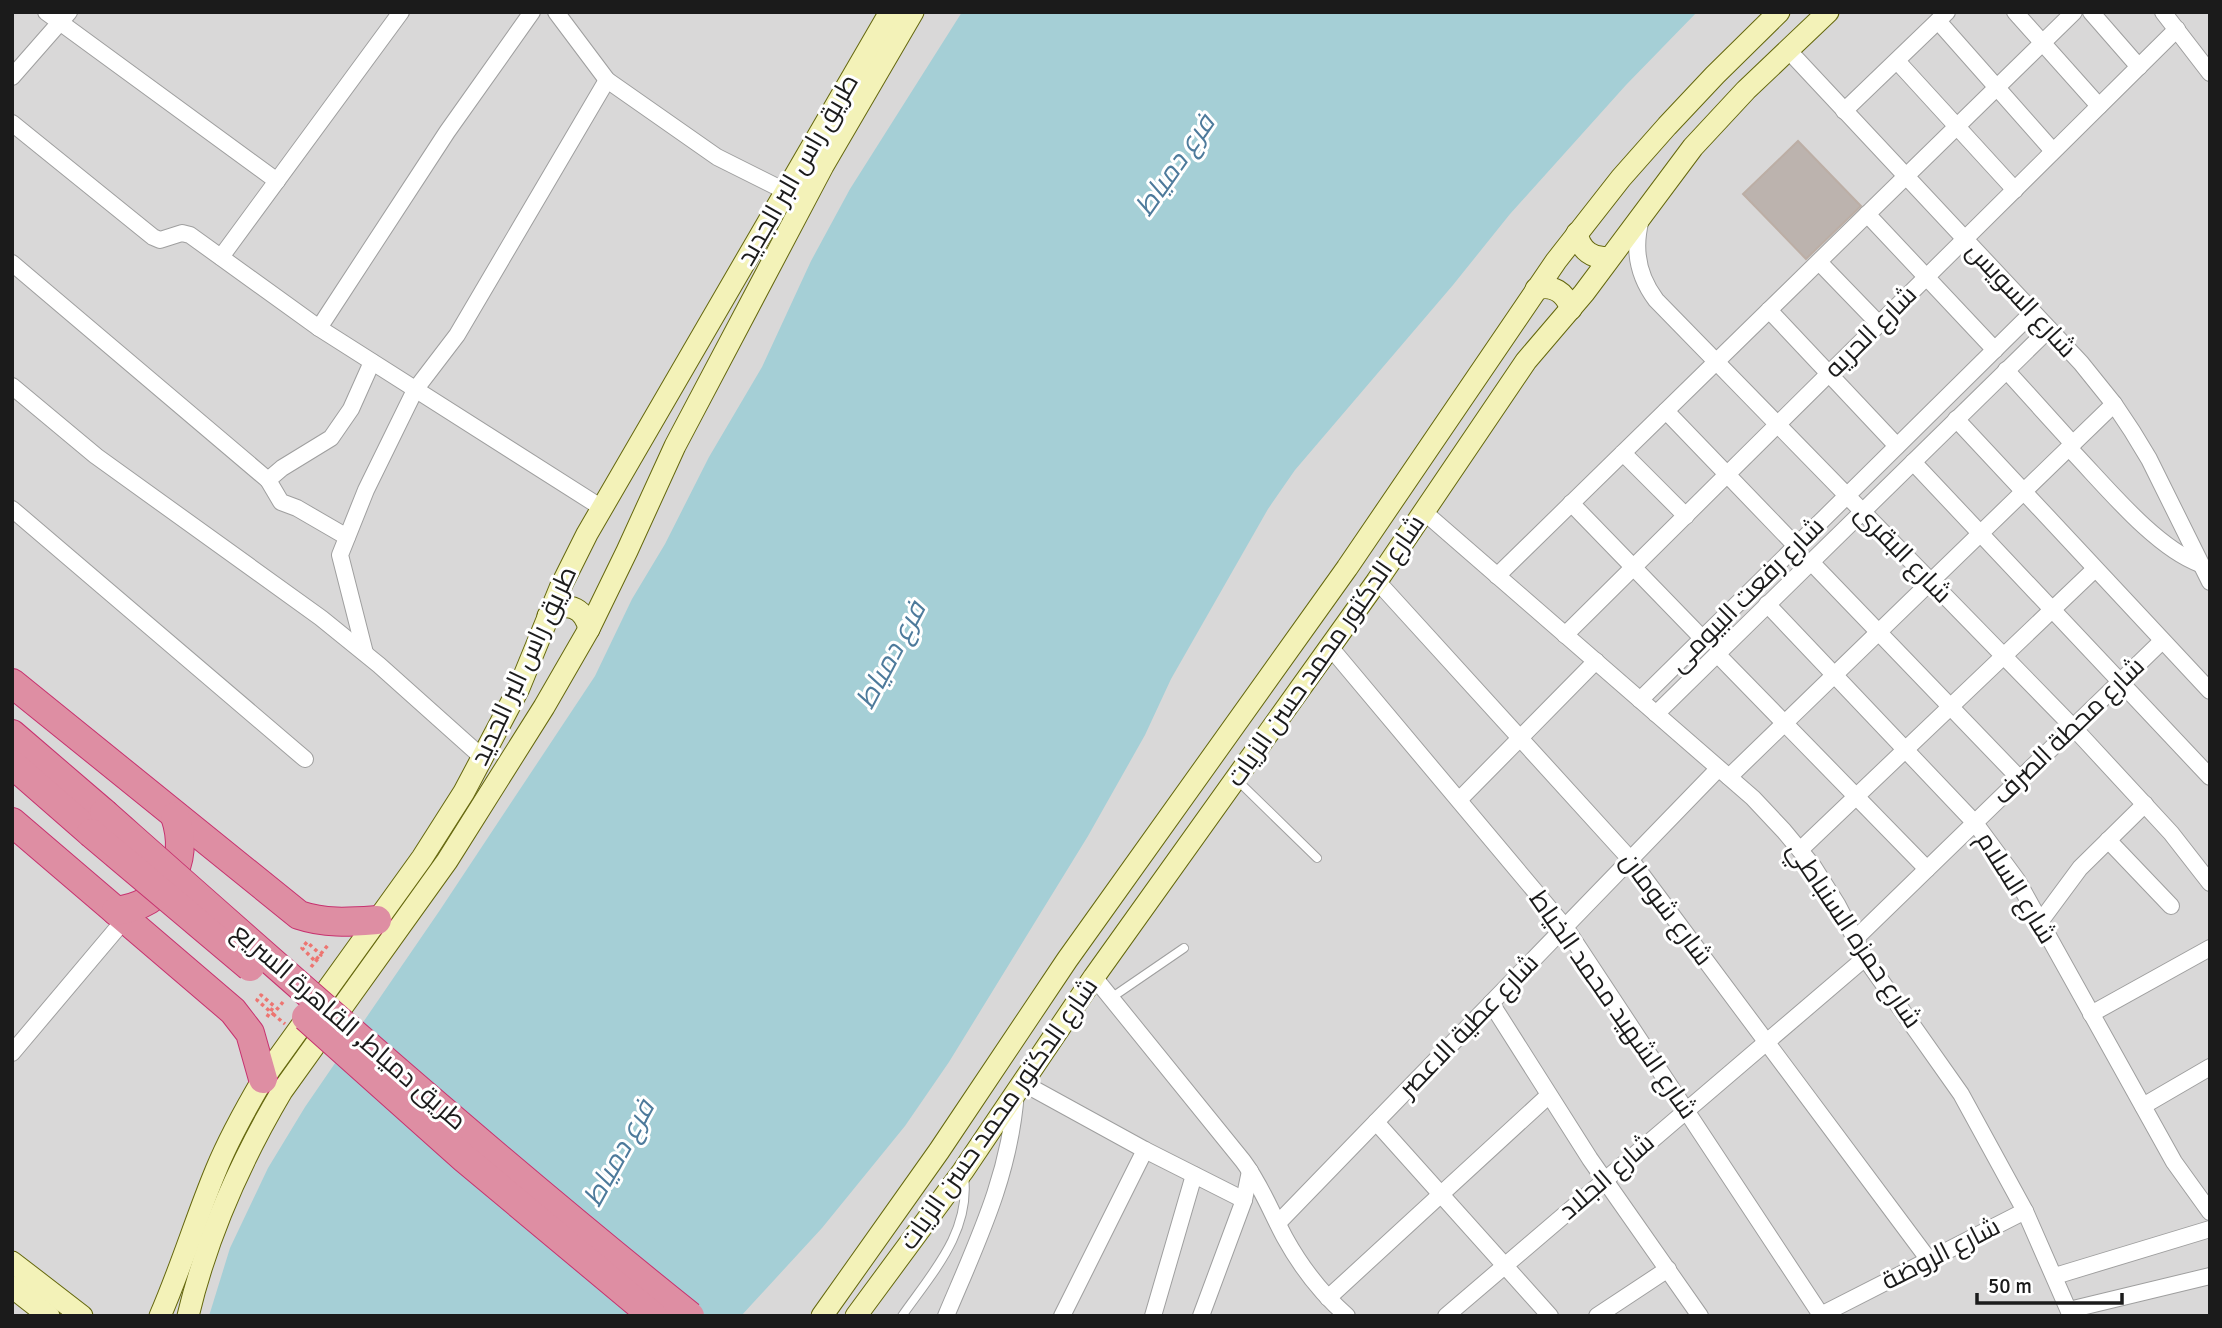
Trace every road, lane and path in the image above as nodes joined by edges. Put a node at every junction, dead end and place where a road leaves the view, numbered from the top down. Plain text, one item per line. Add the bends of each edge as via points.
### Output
1 (46, 12) edge
2 (401, 12) edge
3 (532, 12) edge
4 (556, 12) edge
5 (890, 12) edge
6 (913, 12) edge
7 (1779, 12) edge
8 (1828, 12) edge
9 (2015, 12) edge
10 (2074, 12) edge
11 (2164, 12) edge
12 (2098, 15) edge
13 (1943, 17) edge
14 (64, 18) edge
15 (2176, 29) junction
16 (2042, 43) junction
17 (1788, 50) junction
18 (1896, 61) junction
19 (2138, 67) junction
20 (2210, 73) edge
21 (12, 76) edge
22 (607, 80) junction
23 (1997, 88) junction
24 (2099, 106) junction
25 (1844, 111) junction
26 (12, 123) edge
27 (1957, 127) junction
28 (2053, 151) junction
29 (1906, 176) junction
30 (277, 181) junction
31 (2015, 190) junction
32 (785, 191) junction
33 (1644, 210) junction
34 (1867, 214) junction
35 (1577, 233) junction
36 (1965, 239) junction
37 (221, 257) junction
38 (1610, 257) junction
39 (1819, 261) junction
40 (12, 263) edge
41 (1927, 277) junction
42 (1536, 289) junction
43 (1571, 309) junction
44 (1769, 310) junction
45 (2033, 312) junction
46 (1879, 324) junction
47 (319, 328) junction
48 (2049, 329) junction
49 (1995, 349) junction
50 (372, 362) junction
51 (1716, 362) junction
52 (2006, 370) junction
53 (1829, 374) junction
54 (12, 386) edge
55 (415, 390) junction
56 (2114, 404) junction
57 (1666, 411) junction
58 (1956, 419) junction
59 (1777, 425) junction
60 (1897, 446) junction
61 (2071, 446) junction
62 (1623, 453) junction
63 (1913, 462) junction
64 (1727, 474) junction
65 (268, 480) junction
66 (2024, 492) junction
67 (1847, 496) junction
68 (1571, 503) junction
69 (602, 508) junction
70 (12, 509) edge
71 (1424, 512) junction
72 (1862, 512) junction
73 (1686, 516) junction
74 (1980, 534) junction
75 (347, 537) junction
76 (1796, 546) junction
77 (1811, 562) junction
78 (2200, 564) junction
79 (1634, 568) junction
80 (2095, 569) junction
81 (1497, 576) junction
82 (1377, 581) junction
83 (1931, 582) junction
84 (2210, 582) edge
85 (1767, 604) junction
86 (2052, 610) junction
87 (548, 616) junction
88 (589, 629) junction
89 (1879, 632) junction
90 (1565, 635) junction
91 (1703, 639) junction
92 (2162, 640) junction
93 (1330, 647) junction
94 (365, 653) junction
95 (1717, 654) junction
96 (2003, 656) junction
97 (1596, 661) junction
98 (1835, 675) junction
99 (2120, 682) junction
100 (12, 683) edge
101 (2210, 691) edge
102 (1640, 701) junction
103 (1951, 707) junction
104 (1656, 714) junction
105 (1785, 723) junction
106 (2073, 727) junction
107 (12, 734) edge
108 (1520, 738) junction
109 (1905, 750) junction
110 (483, 758) junction
111 (305, 759) dead end
112 (12, 764) edge
113 (1724, 773) junction
114 (2210, 777) edge
115 (1236, 779) junction
116 (2020, 779) junction
117 (1856, 796) junction
118 (1459, 800) junction
119 (2145, 804) junction
120 (175, 817) junction
121 (12, 822) edge
122 (1975, 822) junction
123 (97, 823) junction
124 (2108, 839) junction
125 (1800, 850) junction
126 (1317, 858) dead end
127 (1630, 859) junction
128 (1927, 869) junction
129 (2210, 883) edge
130 (2171, 906) dead end
131 (121, 915) junction
132 (377, 920) junction
133 (2040, 922) junction
134 (1565, 927) junction
135 (1855, 939) junction
136 (1184, 948) dead end
137 (2210, 948) edge
138 (321, 956) dead end
139 (1865, 958) junction
140 (315, 961) dead end
141 (1094, 976) junction
142 (1111, 998) junction
143 (280, 1002) junction
144 (1491, 1003) junction
145 (2091, 1014) junction
146 (1766, 1042) junction
147 (12, 1053) edge
148 (2210, 1067) edge
149 (263, 1079) junction
150 (1019, 1087) junction
151 (1548, 1096) junction
152 (2143, 1107) junction
153 (1685, 1109) junction
154 (1376, 1122) junction
155 (1145, 1150) junction
156 (963, 1171) junction
157 (1250, 1171) junction
158 (1194, 1175) junction
159 (1605, 1180) junction
160 (2203, 1191) edge
161 (1441, 1195) junction
162 (1244, 1200) junction
163 (2025, 1211) junction
164 (2210, 1212) edge
165 (1278, 1223) junction
166 (2210, 1229) edge
167 (1929, 1259) junction
168 (12, 1262) edge
169 (1505, 1265) junction
170 (1668, 1269) junction
171 (2055, 1276) junction
172 (2210, 1276) edge
173 (12, 1287) edge
174 (1328, 1298) junction
175 (2070, 1313) edge
176 (1820, 1315) edge
177 (49, 1316) edge
178 (82, 1316) edge
179 (160, 1316) edge
180 (188, 1316) edge
181 (653, 1316) edge
182 (690, 1316) edge
183 (822, 1316) edge
184 (856, 1316) edge
185 (902, 1316) edge
186 (946, 1316) edge
187 (1062, 1316) edge
188 (1153, 1316) edge
189 (1201, 1316) edge
190 (1347, 1316) edge
191 (1446, 1316) edge
192 (1550, 1316) edge
193 (1597, 1316) edge
194 (1700, 1316) edge

1 - 14 street
2 - 30 street
3 - 47 street
4 - 22 street
5 - 32 street, طريق راس البر الجديد
6 - 88 street, طريق راس البر الجديد via 823,166 675,446
7 - 35 street, شارع الدكتور محمد حسن الزيات via 1659,134
8 - 17 street, شارع الدكتور محمد حسن الزيات
9 - 16 street
10 - 16 street
11 - 15 street
12 - 19 street
13 - 18 street
13 - 23 street
14 - 21 street
14 - 30 street
15 - 19 street, شارع الحريه
15 - 20 street
16 - 23 street
16 - 24 street
17 - 25 street, شارع السويس
17 - 33 street, شارع الدكتور محمد حسن الزيات via 1700,139
18 - 25 street
18 - 27 street
19 - 24 street, شارع الحريه
22 - 32 street via 717,157
22 - 55 street via 457,335
23 - 27 street
23 - 28 street
24 - 28 street, شارع الحريه
25 - 29 street, شارع السويس
26 - 37 street via 153,237 190,235
27 - 29 street
27 - 31 street
28 - 31 street, شارع الحريه
29 - 34 street
29 - 36 street, شارع السويس
30 - 37 street
31 - 36 street, شارع الحريه
32 - 69 street, طريق راس البر الجديد
33 - 38 street, شارع الدكتور محمد حسن الزيات
33 - 51 street, شارع البقرى via 1637,244 1646,286
34 - 39 street
34 - 41 street
35 - 38 street via 1588,253
35 - 42 street, شارع الدكتور محمد حسن الزيات
36 - 41 street, شارع الحريه
36 - 45 street, شارع السويس
37 - 47 street
38 - 43 street, شارع الدكتور محمد حسن الزيات
39 - 44 street
39 - 46 street
40 - 65 street
41 - 46 street, شارع الحريه
41 - 49 street
42 - 43 street via 1558,290
42 - 183 street, شارع الدكتور محمد حسن الزيات via 1347,568 1067,960
43 - 71 street, شارع الدكتور محمد حسن الزيات via 1526,361
44 - 51 street
44 - 53 street
45 - 48 street, شارع السويس
45 - 49 street, شارع رفعت البيومى
46 - 53 street, شارع الحريه
47 - 50 street
48 - 52 street, شارع رفعت البيومى
48 - 56 street, شارع السويس
49 - 60 street, شارع رفعت البيومى
50 - 55 street
50 - 65 street via 351,409 331,438
51 - 57 street
51 - 59 street, شارع البقرى
52 - 58 street, شارع رفعت البيومى
52 - 61 street
53 - 59 street, شارع الحريه
53 - 60 street
54 - 94 street via 96,456
55 - 69 street
55 - 75 street
56 - 61 street, شارع عطية الاعصر
56 - 78 street, شارع السويس
57 - 62 street
57 - 64 street
58 - 63 street, شارع رفعت البيومى
58 - 66 street
59 - 64 street, شارع الحريه
59 - 67 street, شارع البقرى
60 - 67 street, شارع رفعت البيومى
61 - 66 street, شارع عطية الاعصر
61 - 78 street via 2158,539
62 - 68 street
62 - 73 street
63 - 72 street, شارع رفعت البيومى
63 - 74 street
64 - 73 street, شارع الحريه
64 - 76 street
65 - 75 street via 281,502
66 - 74 street, شارع عطية الاعصر
66 - 80 street
67 - 72 street, شارع البقرى
67 - 76 street, شارع رفعت البيومى
68 - 79 street
68 - 81 street
69 - 87 street, طريق راس البر الجديد
70 - 111 street
71 - 81 street, شارع حمزه السنباطي
71 - 82 street, شارع الدكتور محمد حسن الزيات
72 - 77 street, شارع رفعت البيومى
72 - 83 street, شارع البقرى
73 - 79 street, شارع الحريه
74 - 83 street, شارع عطية الاعصر
74 - 86 street
75 - 94 street via 340,555
76 - 91 street, شارع رفعت البيومى
77 - 85 street, شارع رفعت البيومى
77 - 89 street
78 - 84 street, شارع السويس
79 - 90 street, شارع الحريه
79 - 91 street
80 - 86 street
80 - 92 street
81 - 90 street, شارع حمزه السنباطي
82 - 93 street, شارع الدكتور محمد حسن الزيات
82 - 108 street, شارع شومان
83 - 89 street, شارع عطية الاعصر
83 - 96 street, شارع البقرى
85 - 95 street, شارع رفعت البيومى
85 - 98 street, شارع السلام
86 - 96 street
86 - 99 street
87 - 88 street via 555,609 573,607 587,620
87 - 110 street, طريق راس البر الجديد via 519,688
88 - 180 street, طريق راس البر الجديد via 472,823 264,1121 221,1211
89 - 98 street, شارع عطية الاعصر
89 - 103 street
90 - 97 street, شارع حمزه السنباطي
91 - 102 street, شارع رفعت البيومى
92 - 99 street, شارع محطة الصرف
92 - 101 street
93 - 115 street, شارع الدكتور محمد حسن الزيات
93 - 118 street, شارع الشهيد محمد الخياط
94 - 110 street
95 - 104 street, شارع رفعت البيومى
95 - 105 street
96 - 103 street
96 - 106 street, شارع البقرى
97 - 102 street, شارع حمزه السنباطي
97 - 108 street
98 - 105 street, شارع عطية الاعصر
98 - 109 street, شارع السلام
99 - 106 street, شارع محطة الصرف
99 - 114 street
100 - 120 highway
102 - 104 street, شارع حمزه السنباطي
103 - 109 street
103 - 116 street
104 - 113 street, شارع حمزه السنباطي
105 - 113 street, شارع عطية الاعصر
105 - 117 street
106 - 116 street, شارع محطة الصرف
106 - 119 street, شارع البقرى
107 - 123 highway, طريق دمياط, القاهرة السريع
108 - 118 street
108 - 127 street, شارع شومان
109 - 117 street
109 - 122 street, شارع السلام
110 - 132 street, طريق راس البر الجديد via 444,826
112 - 123 highway, طريق دمياط, القاهرة السريع
113 - 125 street, شارع حمزه السنباطي
113 - 127 street, شارع عطية الاعصر
115 - 126 lane
115 - 141 street, شارع الدكتور محمد حسن الزيات
116 - 122 street, شارع محطة الصرف
117 - 125 street
117 - 128 street
118 - 134 street, شارع الشهيد محمد الخياط
119 - 124 street
119 - 129 street, شارع البقرى
120 - 131 highway via 180,849 175,870 164,888
120 - 132 highway via 299,915 335,923
121 - 131 highway
122 - 128 street, شارع محطة الصرف
122 - 133 street, شارع السلام via 2006,863
123 - 143 highway, طريق دمياط, القاهرة السريع, bridge
123 - 182 highway, طريق دمياط, القاهرة السريع, bridge
124 - 130 street
124 - 133 street
125 - 135 street, شارع حمزه السنباطي
127 - 134 street, شارع عطية الاعصر
127 - 146 street, شارع شومان
128 - 135 street, شارع محطة الصرف
131 - 147 street
131 - 149 highway via 243,1021 256,1046
132 - 149 street, طريق راس البر الجديد
133 - 145 street, شارع السلام
134 - 144 street, شارع عطية الاعصر
134 - 153 street, شارع الشهيد محمد الخياط
135 - 139 street, شارع حمزه السنباطي
136 - 142 lane
137 - 145 street
138 - 140 path via 307,942 302,948
139 - 146 street, شارع الجلاد
139 - 163 street, شارع حمزه السنباطي via 1961,1094
141 - 142 street
141 - 150 street, شارع الدكتور محمد حسن الزيات
142 - 157 street
143 - 143 path via 273,1014 257,1000 261,995
143 - 181 highway, طريق دمياط, القاهرة السريع, bridge
144 - 151 street
144 - 154 street, شارع عطية الاعصر
145 - 152 street, شارع السلام
146 - 153 street, شارع الجلاد
146 - 167 street, شارع شومان
148 - 152 street
149 - 179 street, طريق راس البر الجديد via 216,1170
150 - 155 street
150 - 156 street, شارع الدكتور محمد حسن الزيات
150 - 186 street via 1002,1179
151 - 159 street
151 - 161 street
152 - 160 street, شارع السلام via 2174,1162
153 - 159 street, شارع الجلاد
153 - 176 street, شارع الشهيد محمد الخياط
154 - 161 street
154 - 165 street, شارع عطية الاعصر
155 - 158 street
155 - 187 street
156 - 184 street, شارع الدكتور محمد حسن الزيات
156 - 185 lane via 965,1205 958,1231
157 - 162 street
157 - 165 street
158 - 162 street
158 - 188 street
159 - 169 street, شارع الجلاد
159 - 170 street
160 - 164 street, شارع السلام
161 - 169 street
161 - 174 street
162 - 189 street
163 - 167 street, شارع الروضة
163 - 171 street, شارع حمزه السنباطي
165 - 174 street via 1300,1263
166 - 171 street
167 - 176 street, شارع الروضة
168 - 178 street
169 - 191 street, شارع الجلاد
169 - 192 street
170 - 193 street
170 - 194 street
171 - 175 street, شارع حمزه السنباطي
172 - 175 street
173 - 177 street
174 - 190 street

